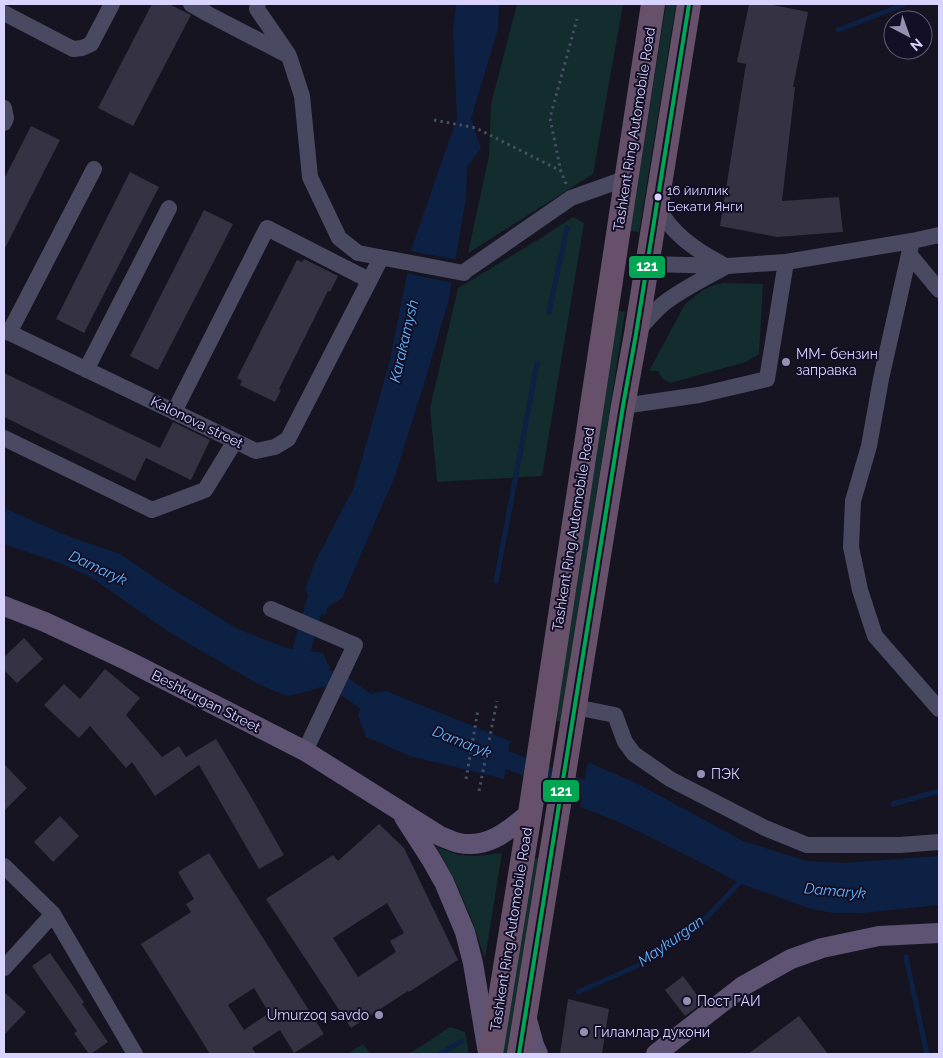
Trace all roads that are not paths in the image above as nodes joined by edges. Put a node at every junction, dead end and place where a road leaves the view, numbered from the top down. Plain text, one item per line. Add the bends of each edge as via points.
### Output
1 (112, 4) edge
2 (191, 4) edge
3 (258, 4) edge
4 (653, 4) edge
5 (689, 4) edge
6 (4, 12) edge
7 (289, 56) junction
8 (4, 108) edge
9 (4, 123) edge
10 (94, 168) dead end
11 (627, 178) junction
12 (656, 205) junction
13 (169, 208) dead end
14 (939, 235) edge
15 (911, 248) junction
16 (385, 258) junction
17 (614, 260) junction
18 (786, 262) junction
19 (647, 264) junction
20 (727, 266) junction
21 (370, 280) junction
22 (939, 290) edge
23 (7, 331) edge
24 (636, 334) junction
25 (86, 370) junction
26 (623, 406) junction
27 (174, 412) junction
28 (4, 438) edge
29 (235, 441) junction
30 (4, 606) edge
31 (271, 609) dead end
32 (939, 709) edge
33 (573, 717) junction
34 (305, 751) junction
35 (401, 811) junction
36 (530, 813) junction
37 (939, 842) edge
38 (4, 866) edge
39 (53, 914) junction
40 (939, 933) edge
41 (4, 968) edge
42 (526, 1014) junction
43 (135, 1054) edge
44 (490, 1054) edge
45 (519, 1054) edge
46 (538, 1054) edge
47 (656, 1054) edge

1 - 6 street via 91,44 73,49
2 - 7 street
3 - 7 street via 257,9
4 - 11 highway, Tashkent Ring Automobile Road
5 - 12 highway, Tashkent Ring Automobile Road
7 - 16 street via 302,96 310,177 339,238 358,252
8 - 9 street
10 - 23 street
11 - 16 street via 571,198 464,273
11 - 17 highway, Tashkent Ring Automobile Road
12 - 19 highway, Tashkent Ring Automobile Road
12 - 20 street via 679,236
13 - 25 street
14 - 15 street
15 - 18 street
15 - 22 street
15 - 32 street via 869,446 853,501 851,547 860,590 875,636
16 - 21 street, Kalonova street
17 - 19 highway
17 - 36 highway, Tashkent Ring Automobile Road
18 - 20 street
18 - 26 street via 767,379 700,395
19 - 20 street
19 - 24 highway, Tashkent Ring Automobile Road
20 - 24 street via 664,304
21 - 27 street via 267,228
21 - 29 street, Kalonova street via 288,439 275,447 256,451
23 - 25 street, Kalonova street
24 - 26 highway, Tashkent Ring Automobile Road
25 - 27 street, Kalonova street
26 - 33 highway, Tashkent Ring Automobile Road
27 - 29 street, Kalonova street
28 - 29 street via 152,510 206,490
30 - 34 main road, Beshkurgan Street via 128,661
31 - 34 street via 355,645
33 - 37 street via 615,714 625,742 634,754 663,774 722,807 808,845
33 - 42 highway, Tashkent Ring Automobile Road
34 - 35 main road, Beshkurgan Street
35 - 36 main road, Beshkurgan Street via 440,836 468,844 492,840 506,833
35 - 44 main road via 444,882 465,932 474,963
36 - 44 highway, Tashkent Ring Automobile Road
38 - 39 street
39 - 41 street
39 - 43 street
40 - 47 main road via 878,936 822,948 791,959 743,986
42 - 45 highway, Tashkent Ring Automobile Road
42 - 46 main road

